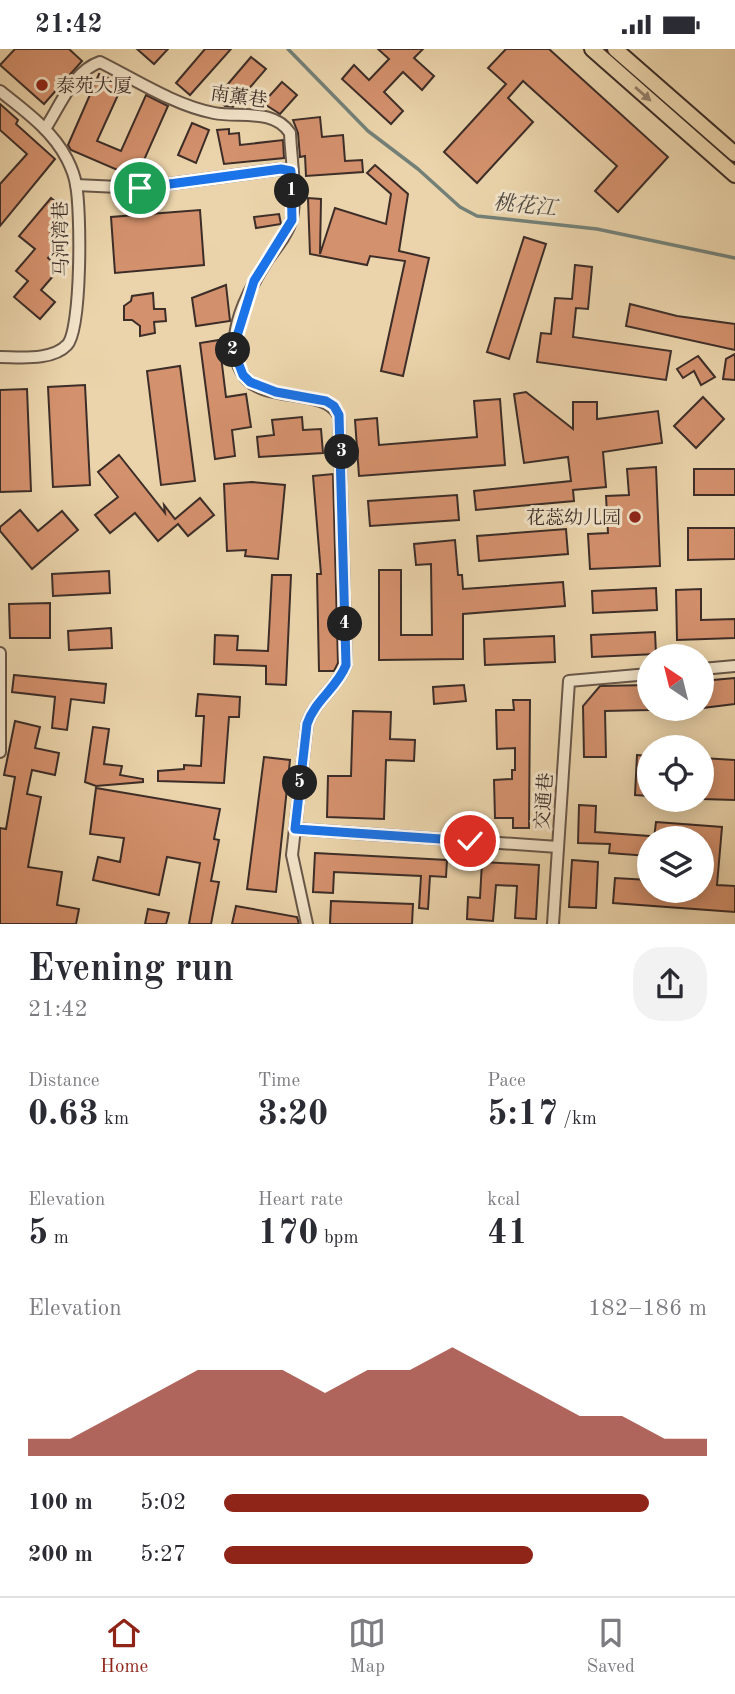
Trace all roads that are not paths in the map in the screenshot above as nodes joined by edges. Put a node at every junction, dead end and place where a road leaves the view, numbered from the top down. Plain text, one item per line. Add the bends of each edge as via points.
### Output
1 (592, 49) edge
2 (615, 49) edge
3 (0, 91) edge
4 (46, 129) junction
5 (735, 154) edge
6 (291, 171) junction
7 (735, 175) edge
8 (76, 185) junction
9 (0, 357) edge
10 (0, 653) edge
11 (735, 666) edge
12 (714, 668) edge
13 (637, 675) edge
14 (0, 752) edge
15 (295, 829) junction
16 (558, 847) junction
17 (307, 924) edge
18 (553, 924) edge

1 -> 7 main road
2 - 5 main road
3 - 4 street, 马河湾巷
4 - 6 street, 南薰巷 via 78,76 100,62 190,105 281,122 290,133
4 - 8 street, 马河湾巷 via 69,162
6 - 8 street via 140,188
6 - 15 street, 南薰巷 via 292,220 254,281 233,349 250,382 326,401 339,415 346,665 312,709 307,724
8 - 9 street, 马河湾巷 via 78,317 69,343 41,356
10 - 14 street
11 - 12 street
13 - 16 street, 交通巷 via 569,681
15 - 16 street
15 - 17 street, 南薰巷 via 293,863
16 - 18 street, 交通巷

